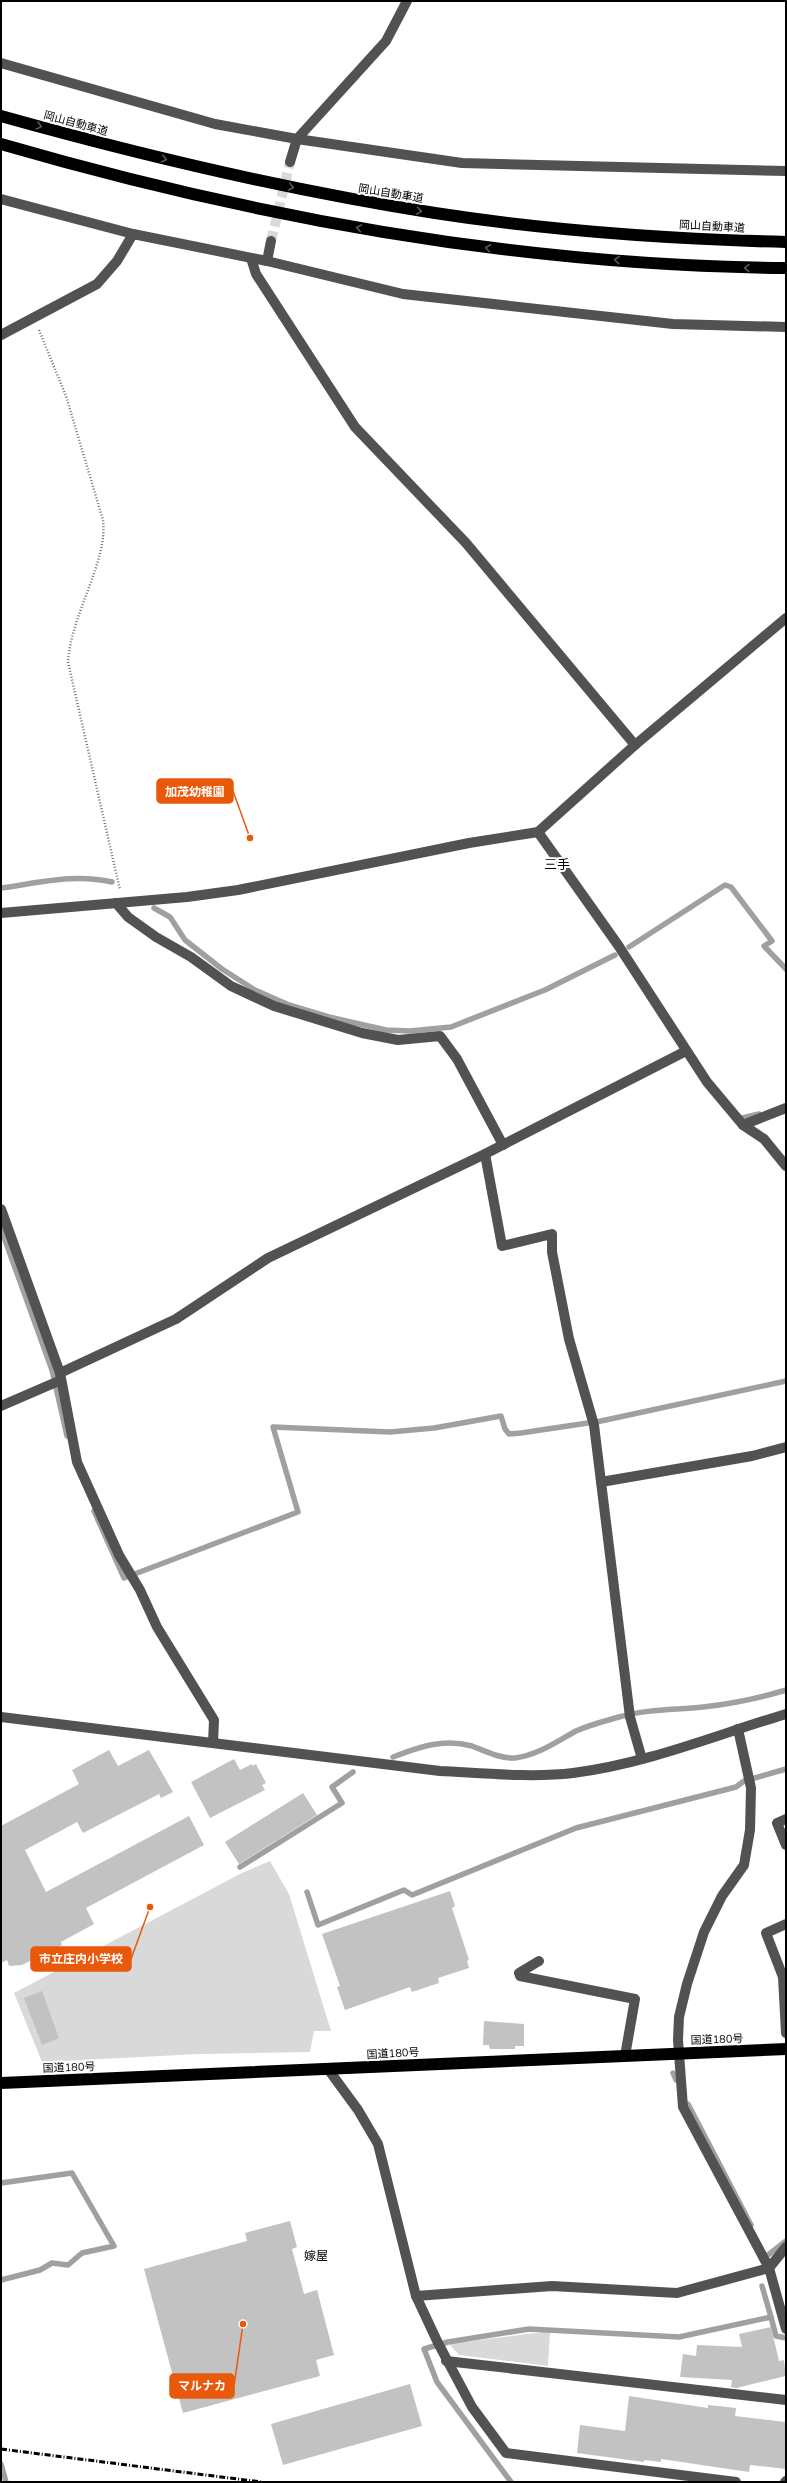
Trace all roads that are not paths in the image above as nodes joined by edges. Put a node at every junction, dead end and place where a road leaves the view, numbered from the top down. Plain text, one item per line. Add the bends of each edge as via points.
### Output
1 (407, 1) edge
2 (1, 63) edge
3 (1, 116) edge
4 (297, 139) junction
5 (1, 144) edge
6 (290, 162) tunnel mouth
7 (786, 171) edge
8 (1, 199) edge
9 (133, 234) junction
10 (271, 241) tunnel mouth
11 (786, 242) edge
12 (251, 258) junction
13 (267, 261) junction
14 (786, 268) edge
15 (786, 327) edge
16 (1, 336) edge
17 (786, 618) edge
18 (635, 746) junction
19 (538, 832) junction
20 (120, 902) junction
21 (1, 913) edge
22 (686, 1051) junction
23 (786, 1108) edge
24 (743, 1125) junction
25 (503, 1145) junction
26 (485, 1154) junction
27 (786, 1166) edge
28 (1, 1209) edge
29 (57, 1380) junction
30 (1, 1406) edge
31 (786, 1447) edge
32 (601, 1482) junction
33 (786, 1714) edge
34 (1, 1717) edge
35 (738, 1729) junction
36 (213, 1743) junction
37 (642, 1759) junction
38 (786, 1819) edge
39 (786, 1845) edge
40 (786, 1924) edge
41 (539, 1962) dead end
42 (786, 2033) edge
43 (786, 2049) edge
44 (679, 2054) junction
45 (625, 2056) junction
46 (328, 2069) junction
47 (1, 2083) edge
48 (786, 2247) edge
49 (769, 2268) junction
50 (416, 2296) junction
51 (786, 2330) edge
52 (446, 2361) junction
53 (786, 2400) edge
54 (736, 2482) edge

1 - 4 street via 386,41
2 - 4 street via 215,124
3 -> 11 highway, 岡山自動車道 via 139,153 238,176 341,198 436,214 531,226 628,234
4 - 6 street
4 - 7 street via 462,163
14 -> 5 highway via 735,268 629,261 427,240 224,201
8 - 9 street
9 - 12 street
9 - 16 street via 117,261 97,284
10 - 13 street
12 - 13 street
12 - 18 street via 256,274 355,427 466,543
13 - 15 street via 404,294 673,324
17 - 18 street
18 - 19 street
19 - 20 street via 469,843 238,890
19 - 22 street via 618,945
20 - 21 street
20 - 25 street via 128,917 156,937 191,957 231,986 274,1006 362,1033 398,1040 440,1036 457,1059
22 - 24 street via 707,1082
22 - 25 street
23 - 24 street
24 - 27 street via 764,1139
25 - 26 street
26 - 29 street via 268,1258 176,1319
26 - 32 street via 502,1246 552,1234 552,1252 570,1339 593,1423
28 - 29 street
29 - 30 street
29 - 36 street via 77,1462 130,1576 157,1627 214,1720
31 - 32 street via 752,1456
32 - 37 street via 630,1715
33 - 35 street
34 - 36 street
35 - 37 street
35 - 44 street via 749,1779 750,1830 744,1865 722,1896 704,1932 679,2017
36 - 37 street via 440,1771 507,1774 573,1773
38 - 39 street via 777,1823
40 - 42 street via 766,1934 783,1977
41 - 45 street via 519,1973 520,1976 635,1999
43 - 44 highway, 国道180号
44 - 45 highway, 国道180号
44 - 49 street via 683,2108
45 - 46 highway, 国道180号
46 - 47 highway, 国道180号
46 - 50 street via 358,2110 378,2144
48 - 49 street
49 - 50 street via 677,2293 552,2286
49 - 51 street
50 - 52 street
52 - 53 street
52 - 54 street via 472,2408 506,2453

